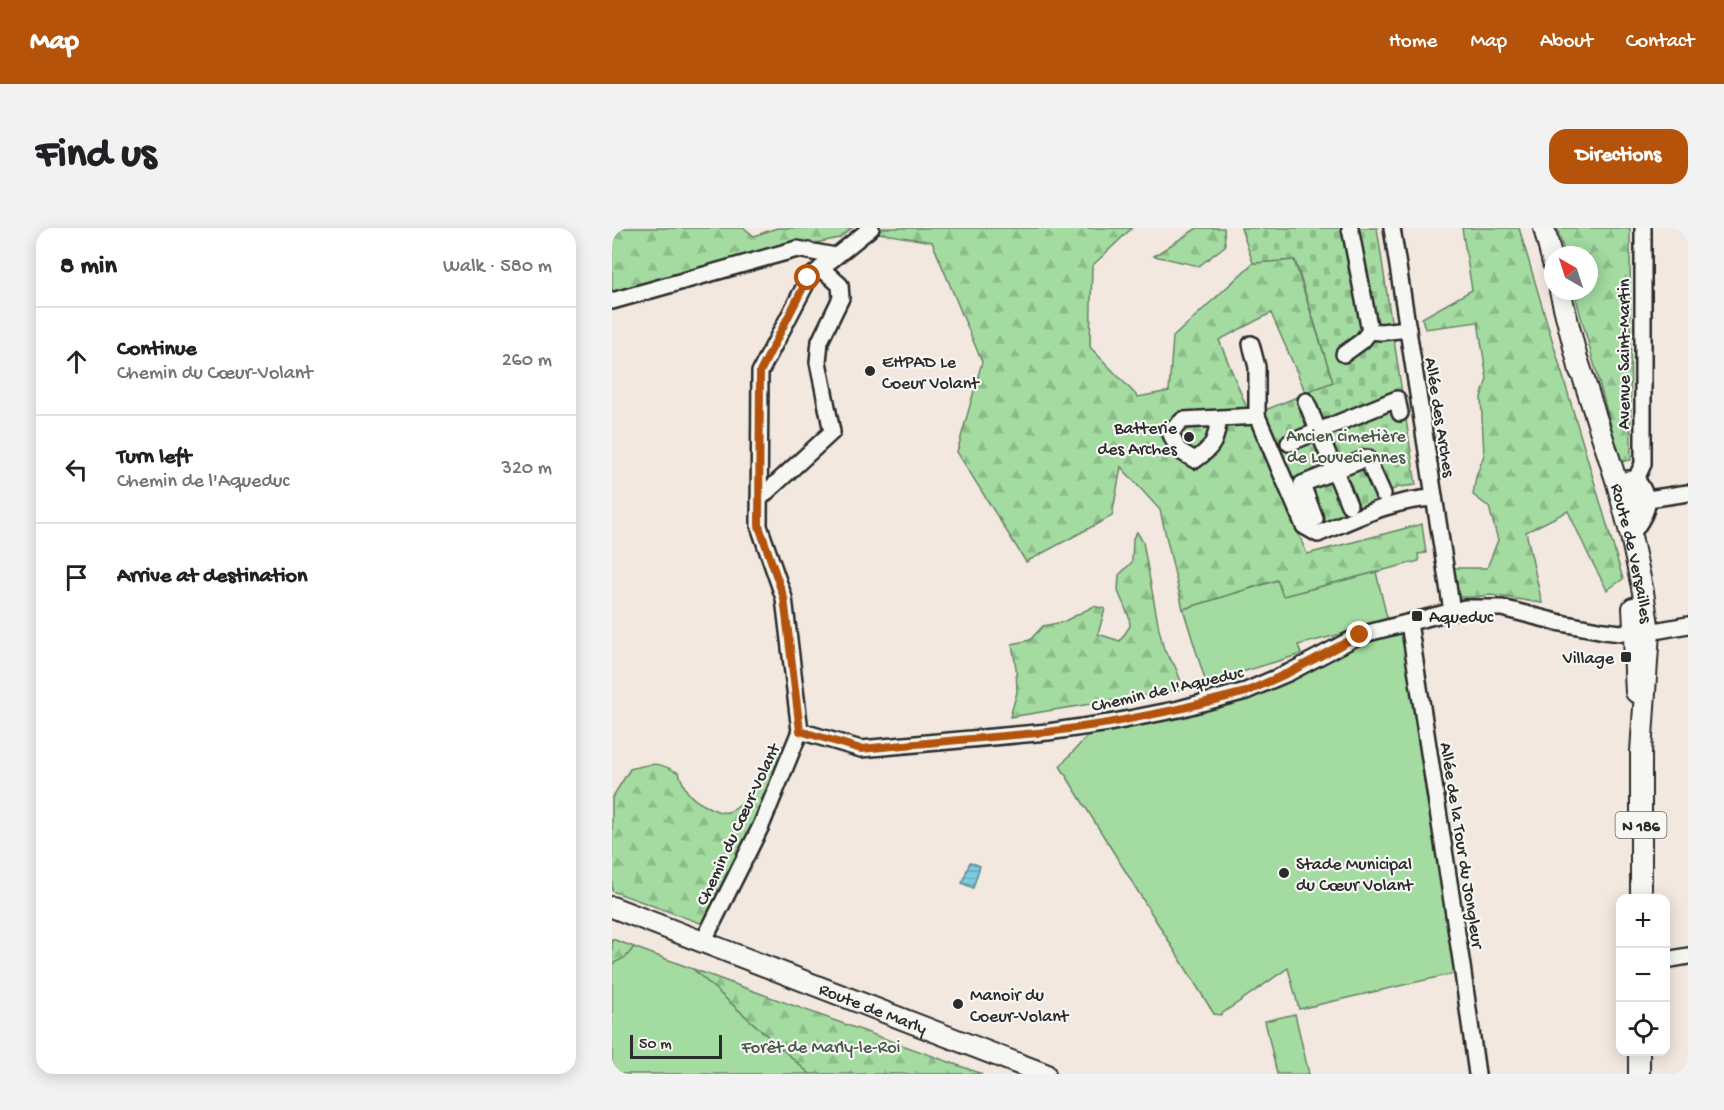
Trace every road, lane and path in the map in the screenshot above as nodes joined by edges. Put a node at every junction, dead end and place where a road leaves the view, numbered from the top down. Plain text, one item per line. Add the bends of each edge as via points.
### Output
1 (871, 228) edge
2 (1350, 228) edge
3 (1392, 228) edge
4 (1544, 228) edge
5 (1643, 228) edge
6 (1549, 246) edge
7 (836, 256) junction
8 (821, 268) junction
9 (1562, 300) edge
10 (612, 301) edge
11 (1408, 329) junction
12 (1370, 331) junction
13 (1251, 344) dead end
14 (1344, 354) dead end
15 (1306, 401) dead end
16 (1400, 413) dead end
17 (1257, 416) junction
18 (1219, 418) dead end
19 (1318, 431) junction
20 (1288, 443) dead end
21 (1335, 471) junction
22 (1622, 483) junction
23 (1688, 493) edge
24 (1383, 494) dead end
25 (1434, 498) junction
26 (759, 499) junction
27 (1648, 499) junction
28 (1349, 505) dead end
29 (1315, 519) dead end
30 (1636, 529) junction
31 (1452, 611) junction
32 (1409, 623) junction
33 (1688, 626) edge
34 (1642, 632) junction
35 (800, 731) junction
36 (1641, 894) edge
37 (612, 907) edge
38 (703, 942) junction
39 (1688, 956) edge
40 (1670, 959) edge
41 (1640, 1056) edge
42 (1045, 1074) edge
43 (1477, 1074) edge
44 (1639, 1074) edge

1 - 7 street, Chemin du Cœur-Volant
2 - 12 street
3 - 11 street, Allée des Arches
4 - 6 main road
5 - 22 street, Avenue Saint-Martin via 1643,464
7 - 8 street, Chemin du Cœur-Volant
7 - 10 street via 797,249
8 - 26 street, Chemin du Cœur-Volant via 808,278 760,372
8 - 26 street via 840,285 841,298 820,341 818,362 832,432
9 - 22 main road, Route de Versailles / N 186 via 1578,361
11 - 12 street
11 - 25 street, Allée des Arches
12 - 14 street
13 - 17 street via 1257,367
15 - 19 street
16 - 19 street via 1397,399
17 - 18 street
17 - 25 street via 1304,526 1318,534 1392,504
19 - 20 street
19 - 21 street
21 - 24 street via 1367,458
21 - 28 street
21 - 29 street via 1302,484
22 - 27 street
22 - 30 main road, Route de Versailles / N 186
22 - 34 main road, Route de Versailles / N 186 via 1632,588
23 - 27 street
25 - 31 street, Allée des Arches
26 - 35 street, Chemin du Cœur-Volant via 759,526 784,598
27 - 30 street
30 - 34 main road, Route de Versailles / N 186 via 1643,592
31 - 32 street, Chemin de l'Aqueduc
31 - 34 street, Chemin de l'Aqueduc via 1503,608 1604,632
32 - 35 street, Chemin de l'Aqueduc via 1360,635 1246,692 1109,723 861,749
32 - 43 street, Allée de la Tour du Jongleur
33 - 34 street, Chemin de l'Aqueduc
34 - 36 main road, Route de Versailles / N 186
35 - 38 street, Chemin du Cœur-Volant via 761,826
37 - 38 main road, Route de Marly
38 - 42 main road, Route de Marly
39 - 40 street
41 - 44 main road

